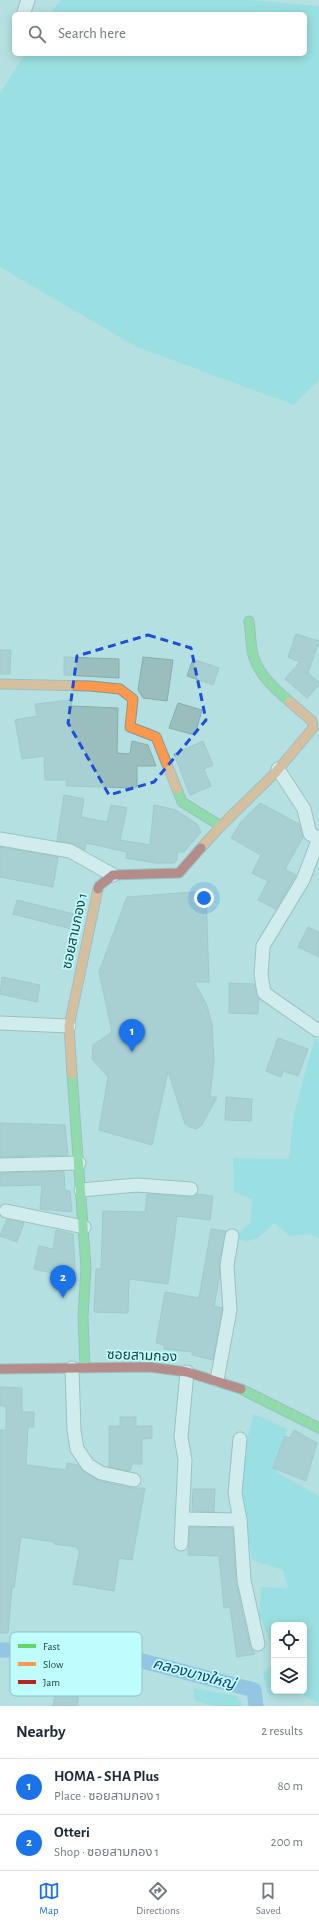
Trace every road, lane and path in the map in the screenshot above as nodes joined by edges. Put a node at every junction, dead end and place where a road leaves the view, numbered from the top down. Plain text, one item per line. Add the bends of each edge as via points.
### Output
1 (249, 621) dead end
2 (0, 684) edge
3 (278, 769) junction
4 (221, 826) junction
5 (319, 838) edge
6 (0, 839) edge
7 (113, 875) junction
8 (0, 1023) edge
9 (68, 1026) junction
10 (317, 1030) dead end
11 (79, 1163) junction
12 (0, 1165) edge
13 (191, 1189) dead end
14 (81, 1190) junction
15 (6, 1211) dead end
16 (84, 1227) junction
17 (232, 1236) dead end
18 (79, 1368) junction
19 (0, 1369) edge
20 (187, 1372) junction
21 (217, 1380) junction
22 (319, 1428) edge
23 (240, 1439) dead end
24 (134, 1480) dead end
25 (182, 1519) junction
26 (240, 1520) junction
27 (181, 1544) dead end
28 (258, 1644) dead end

1 - 3 street via 254,658 258,668 313,724 309,733
2 - 4 street via 120,689 133,699 130,727 156,737 182,802
3 - 4 street
3 - 5 street via 304,810 310,834
4 - 7 street via 179,873
5 - 10 street via 303,880 263,946 261,959 264,993
6 - 7 street via 70,851
7 - 9 street, ซอยสามกอง 1 via 99,886
8 - 9 street
9 - 11 street, ซอยสามกอง 1
11 - 12 street
11 - 14 street, ซอยสามกอง 1
13 - 14 street via 122,1186
14 - 16 street, ซอยสามกอง 1
15 - 16 street
16 - 18 street, ซอยสามกอง 1 via 86,1268
17 - 21 street via 227,1265 230,1310
18 - 19 street, ซอยสามกอง
18 - 20 street, ซอยสามกอง via 149,1367
18 - 24 street via 74,1431 77,1449 88,1465 101,1473
20 - 21 street, ซอยสามกอง
20 - 25 street via 181,1437 185,1460
21 - 22 street, ซอยสามกอง via 236,1386
23 - 26 street via 235,1493
25 - 26 street
25 - 27 street
26 - 28 street via 244,1580

